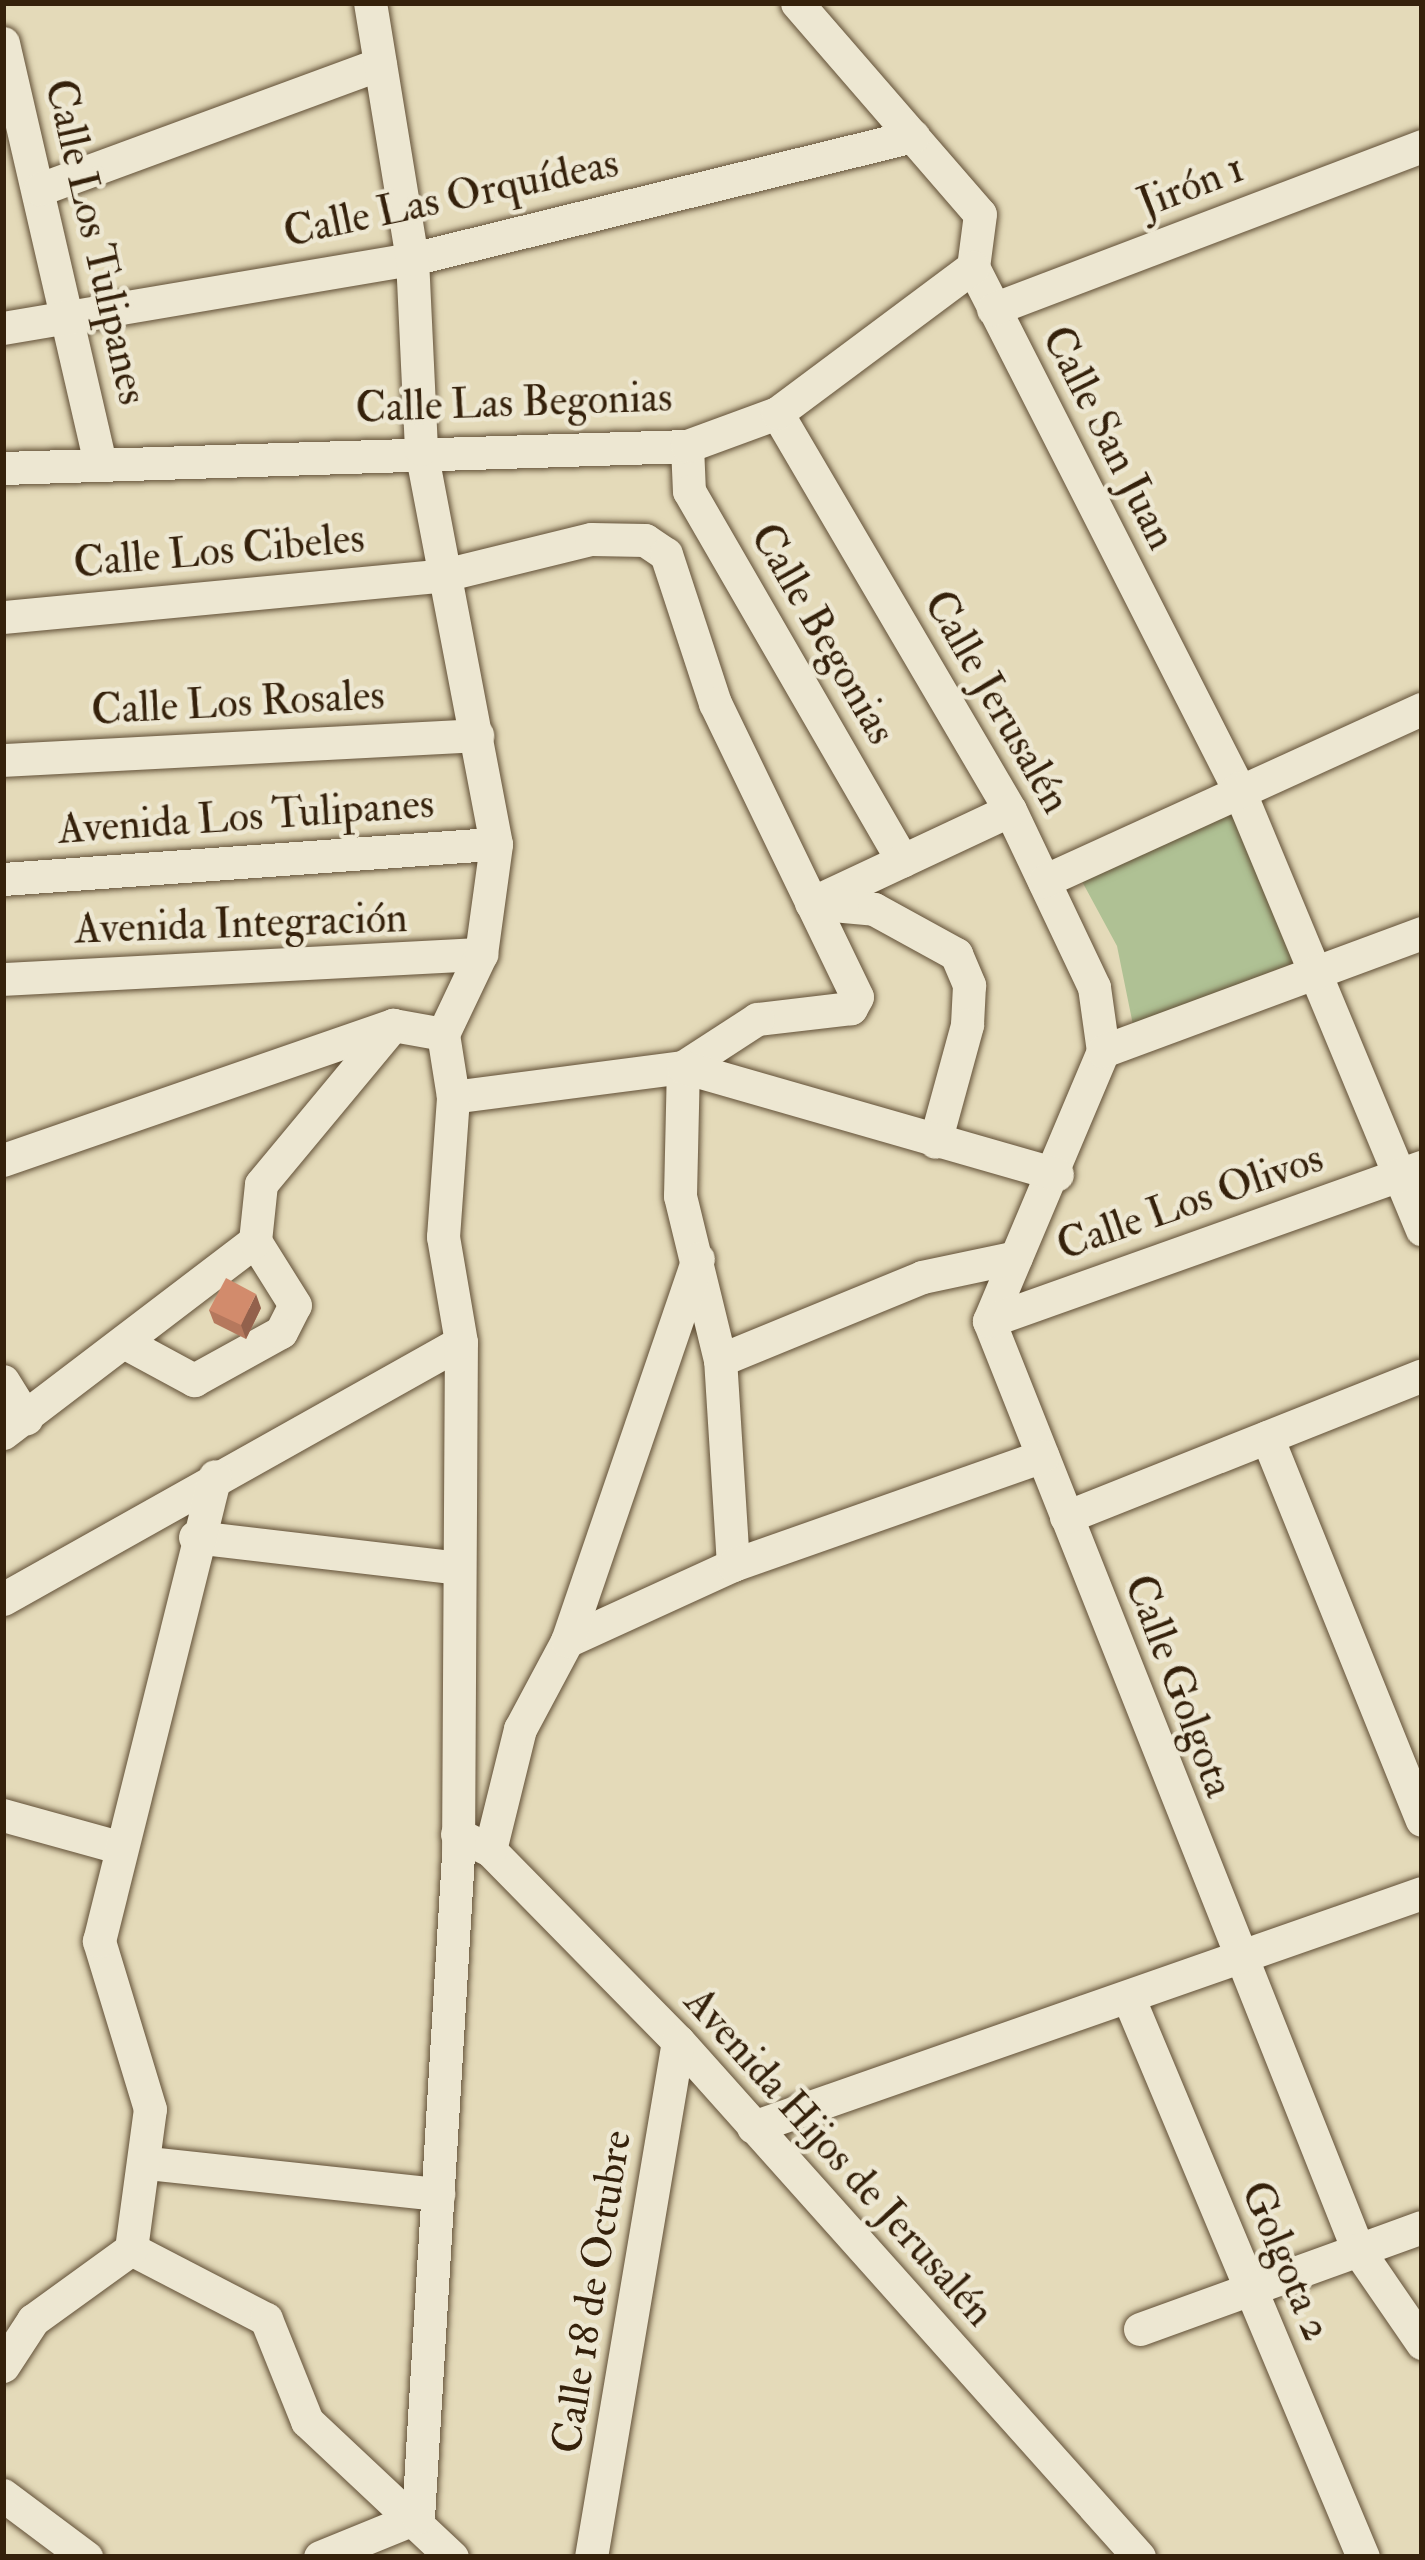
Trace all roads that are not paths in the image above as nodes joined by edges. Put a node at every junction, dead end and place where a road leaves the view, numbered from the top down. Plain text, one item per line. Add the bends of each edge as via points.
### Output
1 (370, 3) edge
2 (796, 3) edge
3 (3, 43) edge
4 (380, 64) junction
5 (913, 136) junction
6 (1422, 146) edge
7 (40, 189) junction
8 (412, 260) junction
9 (974, 268) junction
10 (993, 309) junction
11 (71, 316) junction
12 (3, 328) edge
13 (777, 413) junction
14 (687, 446) junction
15 (421, 449) junction
16 (100, 462) junction
17 (3, 468) edge
18 (444, 575) junction
19 (3, 617) edge
20 (1422, 709) edge
21 (477, 735) junction
22 (3, 760) edge
23 (1238, 788) junction
24 (1010, 810) junction
25 (496, 844) junction
26 (903, 861) junction
27 (3, 880) edge
28 (1044, 881) junction
29 (811, 903) junction
30 (1422, 933) edge
31 (481, 954) junction
32 (1319, 976) junction
33 (3, 980) edge
34 (393, 1025) junction
35 (443, 1034) junction
36 (1103, 1051) junction
37 (683, 1067) junction
38 (453, 1097) junction
39 (934, 1142) junction
40 (3, 1160) edge
41 (1412, 1171) edge
42 (1057, 1174) junction
43 (1422, 1229) edge
44 (255, 1240) junction
45 (1016, 1257) junction
46 (698, 1259) junction
47 (988, 1321) junction
48 (461, 1342) junction
49 (131, 1346) junction
50 (720, 1360) junction
51 (1422, 1376) edge
52 (3, 1381) edge
53 (14, 1426) edge
54 (1267, 1437) junction
55 (1042, 1456) junction
56 (214, 1476) junction
57 (1066, 1516) junction
58 (195, 1538) junction
59 (733, 1564) junction
60 (452, 1567) junction
61 (3, 1599) edge
62 (567, 1641) junction
63 (3, 1815) edge
64 (1422, 1820) edge
65 (457, 1834) junction
66 (115, 1846) junction
67 (490, 1850) junction
68 (1422, 1893) edge
69 (1237, 1961) junction
70 (1129, 1999) junction
71 (678, 2041) junction
72 (753, 2127) junction
73 (148, 2163) junction
74 (438, 2194) junction
75 (1422, 2227) edge
76 (131, 2249) junction
77 (1358, 2250) junction
78 (1249, 2290) junction
79 (1140, 2329) dead end
80 (1422, 2343) edge
81 (3, 2366) edge
82 (3, 2495) edge
83 (418, 2517) junction
84 (86, 2557) edge
85 (320, 2557) edge
86 (452, 2557) edge
87 (591, 2557) edge
88 (1139, 2557) edge
89 (1363, 2557) edge

1 - 4 street
2 - 5 street, Calle San Juan
3 - 7 street, Calle Los Tulipanes
4 - 7 street
4 - 8 street
5 - 8 street, Calle Las Orquídeas
5 - 9 street, Calle San Juan via 980,214
6 - 10 street, Jirón 1
7 - 11 street, Calle Los Tulipanes
8 - 11 street, Calle Las Orquídeas
8 - 15 street
9 - 10 street, Calle San Juan
9 - 13 street, Calle Las Begonias
10 - 23 street, Calle San Juan
11 - 12 street, Calle Las Orquídeas
11 - 16 street, Calle Los Tulipanes
13 - 14 street, Calle Las Begonias
13 - 24 street, Calle Jerusalén
14 - 15 street, Calle Las Begonias
14 - 26 street, Calle Begonias via 689,491
15 - 16 street, Calle Las Begonias
15 - 18 street
16 - 17 street, Calle Las Begonias
18 - 19 street, Calle Los Cibeles
18 - 21 street
18 - 29 street, Calle Los Cibeles via 591,539 645,540 666,554 715,703
20 - 23 street
21 - 22 street, Calle Los Rosales
21 - 25 street
23 - 28 street
23 - 32 street, Calle San Juan
24 - 26 street
24 - 28 street, Calle Jerusalén
25 - 27 street, Avenida Los Tulipanes
25 - 31 street
26 - 29 street
28 - 36 street, Calle Jerusalén via 1094,987
29 - 37 street, Calle Los Cibeles via 857,997 851,1008 757,1019
29 - 39 street via 874,909 956,954 969,985 967,1025
30 - 32 street
31 - 33 street, Avenida Integración
31 - 35 street
32 - 36 street
32 - 41 street, Calle San Juan
34 - 35 street
34 - 40 street
34 - 44 street via 261,1184 250,1205
35 - 38 street
36 - 42 street
37 - 38 street
37 - 39 street
37 - 46 street via 680,1196
38 - 48 street via 443,1237
39 - 42 street
41 - 43 street, Calle San Juan
41 - 47 street, Calle Los Olivos
42 - 45 street
44 - 49 street
44 - 49 street via 296,1305 280,1332 194,1381
45 - 47 street
45 - 50 street via 922,1277
46 - 50 street
46 - 62 street
47 - 55 street, Calle Golgota
48 - 56 street
48 - 60 street
49 - 53 street
50 - 59 street
51 - 54 street
52 - 53 street
54 - 57 street
54 - 64 street
55 - 57 street, Calle Golgota
55 - 59 street
56 - 58 street
56 - 61 street
57 - 69 street, Calle Golgota
58 - 60 street
58 - 66 street via 164,1701
59 - 62 street
60 - 65 street
62 - 67 street via 520,1730
63 - 66 street
65 - 67 street, Avenida Hijos de Jerusalén
65 - 74 street
66 - 73 street via 99,1940 150,2109
67 - 71 street, Avenida Hijos de Jerusalén
68 - 69 street
69 - 70 street
69 - 77 street, Calle Golgota
70 - 72 street
70 - 78 street, Golgota 2
71 - 72 street, Avenida Hijos de Jerusalén
71 - 87 street, Calle 18 de Octubre
72 - 88 street, Avenida Hijos de Jerusalén
73 - 74 street
73 - 76 street
74 - 83 street
75 - 77 street
76 - 81 street via 33,2320
76 - 83 street via 266,2319 307,2421
77 - 78 street
77 - 80 street, Calle Golgota
78 - 79 street
78 - 89 street, Golgota 2
82 - 84 street
83 - 85 street
83 - 86 street

